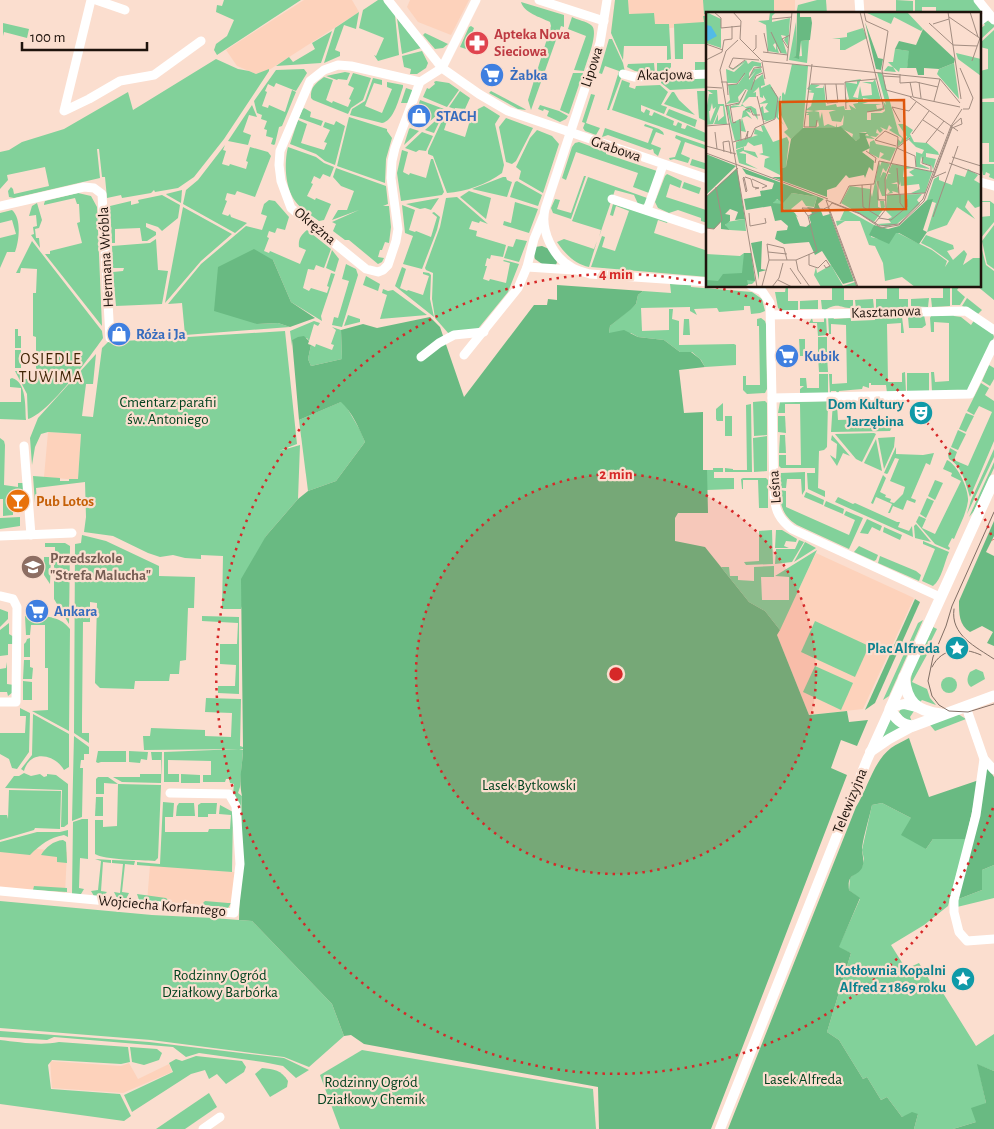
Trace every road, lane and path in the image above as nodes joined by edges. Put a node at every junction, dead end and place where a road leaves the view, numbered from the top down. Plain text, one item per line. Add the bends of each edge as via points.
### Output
1 (91, 0) edge
2 (96, 0) edge
3 (388, 0) edge
4 (476, 0) edge
5 (539, 0) edge
6 (607, 0) edge
7 (978, 0) edge
8 (125, 10) dead end
9 (992, 17) edge
10 (604, 21) junction
11 (201, 40) dead end
12 (442, 68) junction
13 (623, 74) dead end
14 (706, 74) edge
15 (420, 82) junction
16 (570, 133) junction
17 (663, 165) junction
18 (706, 178) edge
19 (612, 199) dead end
20 (0, 206) edge
21 (647, 210) junction
22 (544, 213) junction
23 (702, 229) dead end
24 (526, 267) junction
25 (578, 270) junction
26 (706, 282) edge
27 (755, 288) edge
28 (771, 315) junction
29 (994, 330) edge
30 (484, 332) junction
31 (110, 338) dead end
32 (994, 344) edge
33 (464, 355) dead end
34 (421, 357) dead end
35 (772, 398) junction
36 (24, 446) dead end
37 (994, 480) edge
38 (72, 533) dead end
39 (31, 535) junction
40 (0, 536) edge
41 (0, 596) edge
42 (940, 597) junction
43 (904, 676) junction
44 (994, 696) edge
45 (0, 702) edge
46 (916, 707) junction
47 (966, 707) junction
48 (890, 708) junction
49 (942, 714) junction
50 (913, 726) junction
51 (870, 753) junction
52 (984, 759) junction
53 (994, 770) edge
54 (170, 793) dead end
55 (0, 891) edge
56 (994, 939) edge
57 (220, 1117) dead end
58 (203, 1129) edge
59 (720, 1129) edge

1 - 11 street via 64,111 120,80 154,75
2 - 8 street
3 - 12 street
4 - 12 street
5 - 10 street
6 - 10 street, Lipowa
7 - 9 street
10 - 16 street, Lipowa via 600,43
12 - 15 street
12 - 16 street via 508,111
13 - 14 street, Akacjowa via 634,77
15 - 15 street, Okrężna via 354,66 338,65 324,70 310,81 280,151 280,181 291,208 366,270 383,270 388,265 396,241 398,229 392,161
16 - 17 street, Grabowa
16 - 22 street
17 - 18 street, Grabowa
17 - 21 street
19 - 21 street
20 - 31 street, Hermana Wróbla via 84,186 102,194
21 - 23 street
22 - 24 street
22 - 25 street via 545,229 552,246 562,261
24 - 25 street
24 - 30 street via 518,288
25 - 26 street via 590,274
27 - 28 street, Leśna via 766,295
28 - 29 street, Kasztanowa via 966,311
28 - 35 street, Leśna
30 - 33 street
30 - 34 street via 454,335
32 - 35 street via 970,394
35 - 42 street, Leśna via 774,496 777,514 783,522
36 - 39 street
37 - 42 main road, Telewizyjna
38 - 39 street
39 - 40 street
41 - 45 street via 13,599 18,607 16,702
42 - 43 main road, Telewizyjna
43 - 46 main road via 907,692
43 - 48 main road, Telewizyjna
44 - 47 main road
46 - 48 street via 904,704
46 - 49 main road
47 - 49 main road
47 - 52 street
48 - 50 main road via 899,721
48 - 51 street, Telewizyjna
49 - 50 main road
50 - 51 street
51 - 59 street, Telewizyjna
52 - 53 street
52 - 56 street via 976,815 958,881 954,912 959,932 967,941
54 - 55 street, Wojciecha Korfantego via 229,794 236,806 240,864 234,913
57 - 58 street

